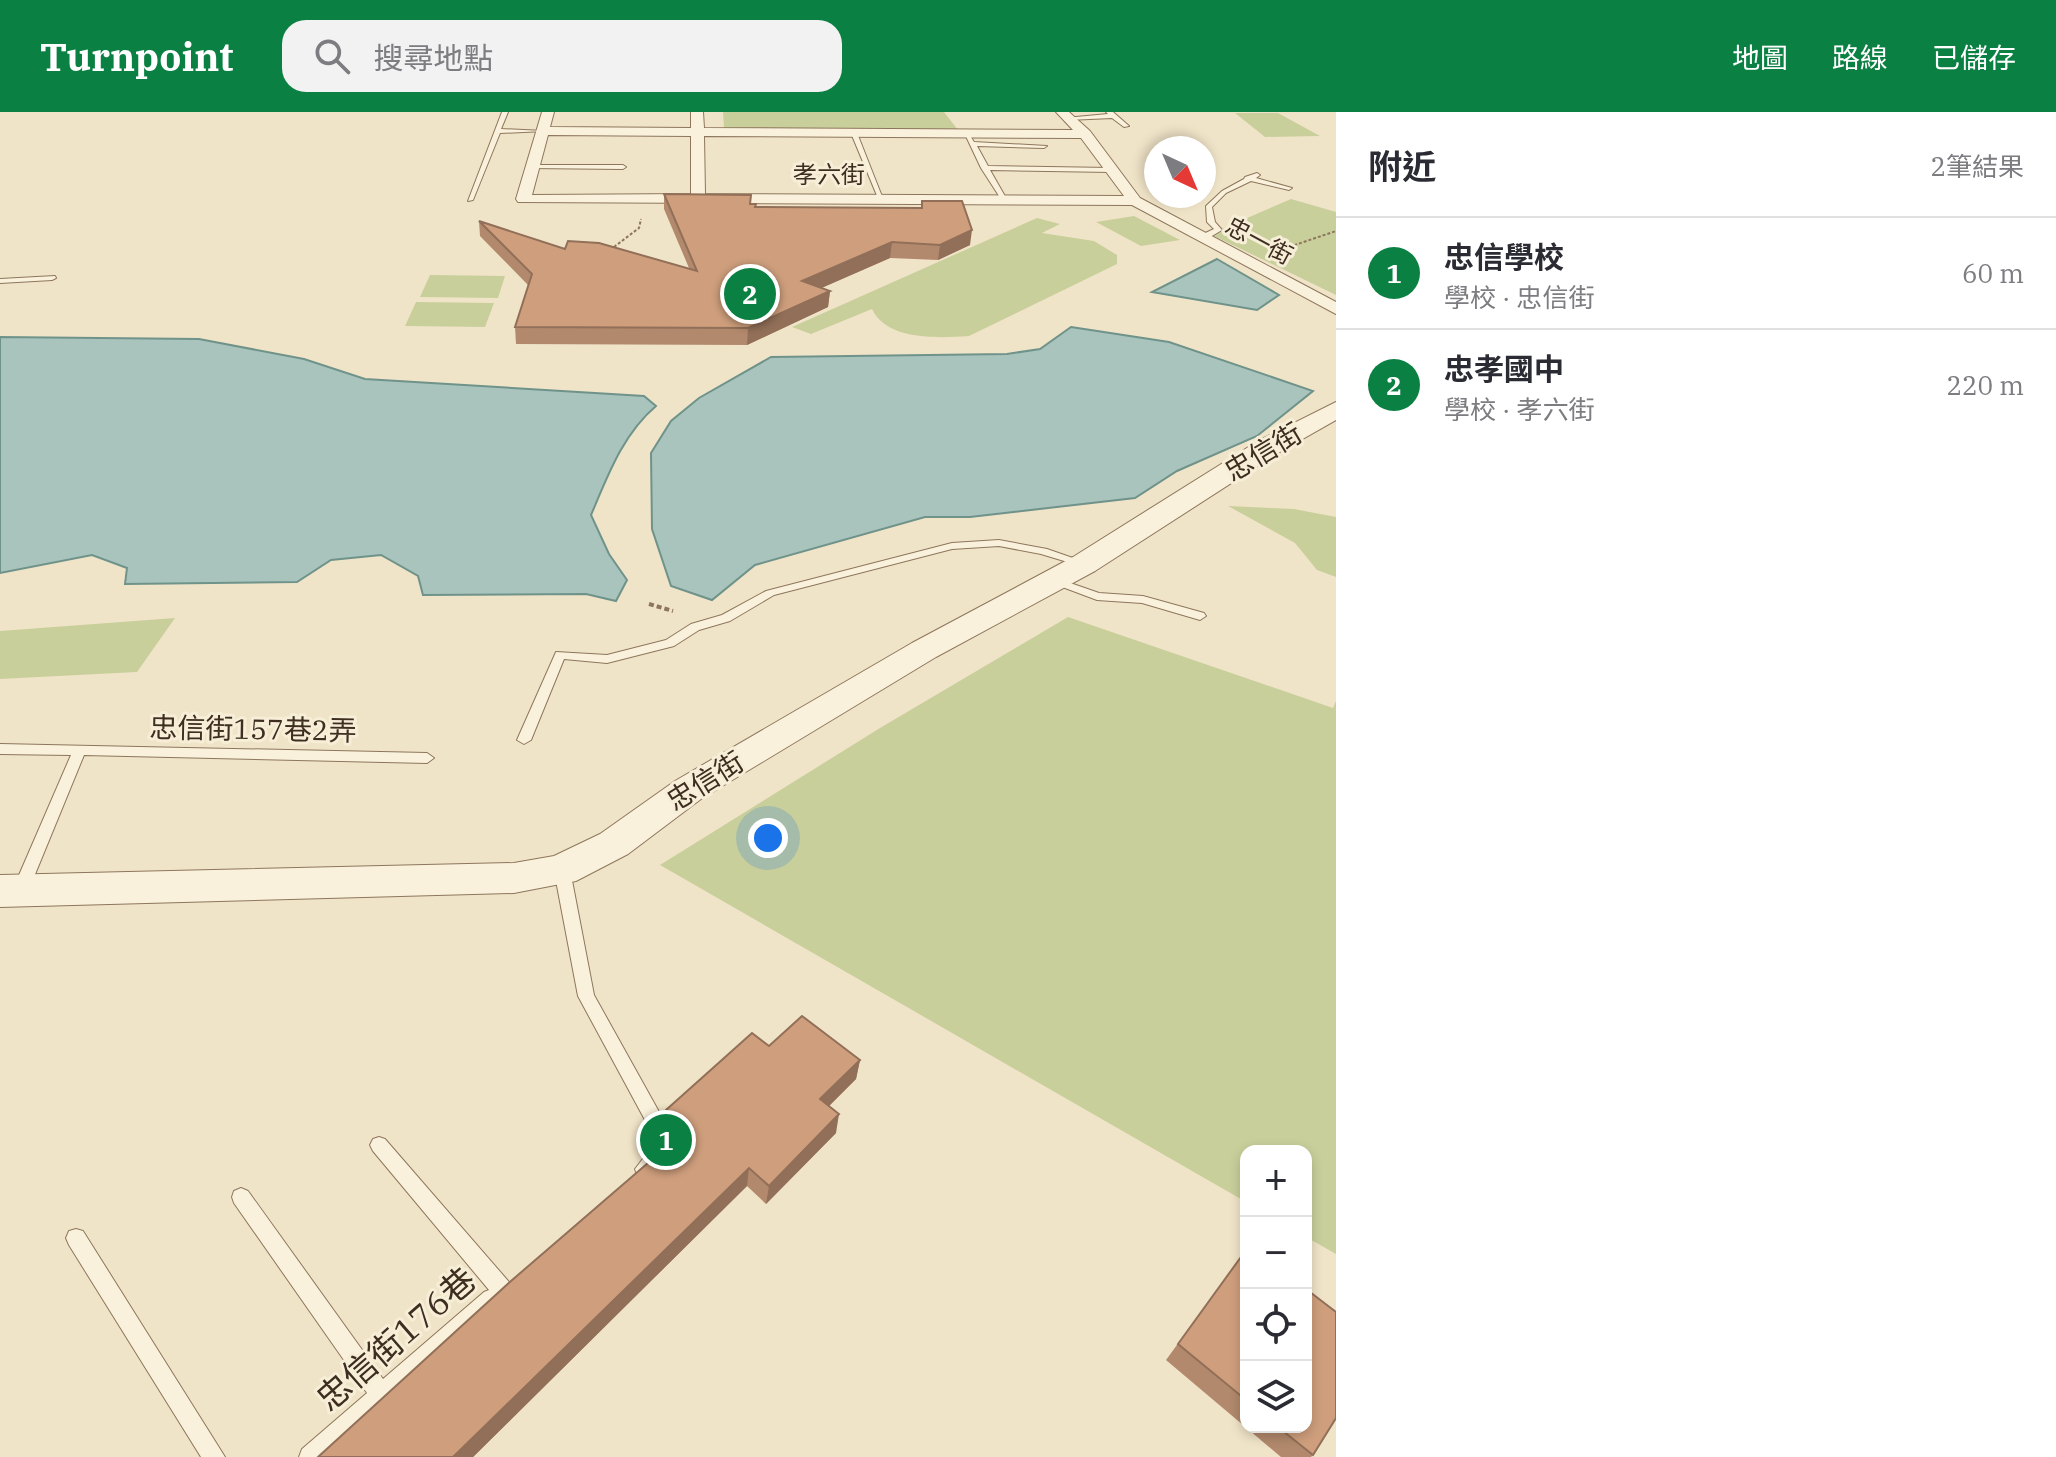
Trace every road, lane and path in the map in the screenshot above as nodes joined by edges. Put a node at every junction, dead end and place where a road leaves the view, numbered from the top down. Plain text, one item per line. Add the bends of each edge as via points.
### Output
1 (505, 112) edge
2 (548, 112) edge
3 (697, 112) edge
4 (1111, 114) edge
5 (1065, 115) edge
6 (1126, 126) dead end
7 (698, 130) junction
8 (499, 131) junction
9 (542, 131) junction
10 (854, 133) junction
11 (1085, 134) junction
12 (969, 139) junction
13 (1044, 146) dead end
14 (530, 167) junction
15 (623, 167) dead end
16 (984, 168) junction
17 (1111, 170) junction
18 (1257, 175) dead end
19 (1247, 178) junction
20 (1289, 188) dead end
21 (881, 198) junction
22 (1003, 198) junction
23 (646, 199) junction
24 (698, 199) junction
25 (470, 200) dead end
26 (1135, 201) junction
27 (1336, 231) edge
28 (1202, 238) junction
29 (610, 251) edge
30 (1247, 262) junction
31 (52, 278) dead end
32 (0, 281) edge
33 (1336, 309) edge
34 (1336, 410) edge
35 (1084, 564) junction
36 (1053, 580) junction
37 (1200, 616) dead end
38 (524, 740) dead end
39 (0, 749) edge
40 (79, 752) junction
41 (427, 758) dead end
42 (562, 870) junction
43 (11, 890) edge
44 (379, 1145) dead end
45 (631, 1180) edge
46 (241, 1197) dead end
47 (76, 1238) dead end
48 (382, 1395) junction
49 (214, 1457) edge
50 (310, 1457) edge

1 - 8 lane
2 - 9 street
3 - 7 street
4 - 5 lane
4 - 6 lane
5 - 11 street, 忠一街
7 - 9 street
7 - 10 street
7 - 24 street
8 - 9 lane
8 - 25 lane
9 - 14 street
10 - 12 street
10 - 21 lane
11 - 12 street
11 - 17 street, 忠一街
12 - 13 lane
12 - 16 lane
14 - 15 lane
14 - 23 street, 孝六街 via 523,199
16 - 17 lane
16 - 22 lane
17 - 26 street, 忠一街
18 - 19 lane
19 - 20 lane
19 - 28 lane via 1208,207 1218,230
21 - 22 street, 孝六街
21 - 24 street, 孝六街
22 - 26 street, 孝六街
23 - 24 street, 孝六街
23 - 29 path via 639,228
26 - 28 street, 忠一街
27 - 30 path
28 - 30 street, 忠一街
30 - 33 street, 忠一街
31 - 32 lane
34 - 35 street, 忠信街
35 - 36 street, 忠信街
35 - 38 lane via 999,543 952,546 770,593 670,643 607,659 560,655
36 - 37 lane via 1097,596 1143,600
36 - 42 street, 忠信街 via 714,774 614,844
39 - 40 lane, 忠信街157巷2弄
40 - 41 lane, 忠信街157巷2弄
40 - 43 lane
42 - 43 street, 忠信街 via 514,878
42 - 45 lane via 586,996 654,1119 654,1160
44 - 48 lane, 忠信街176巷 via 508,1284
46 - 48 lane
47 - 49 lane
48 - 50 lane, 忠信街176巷

